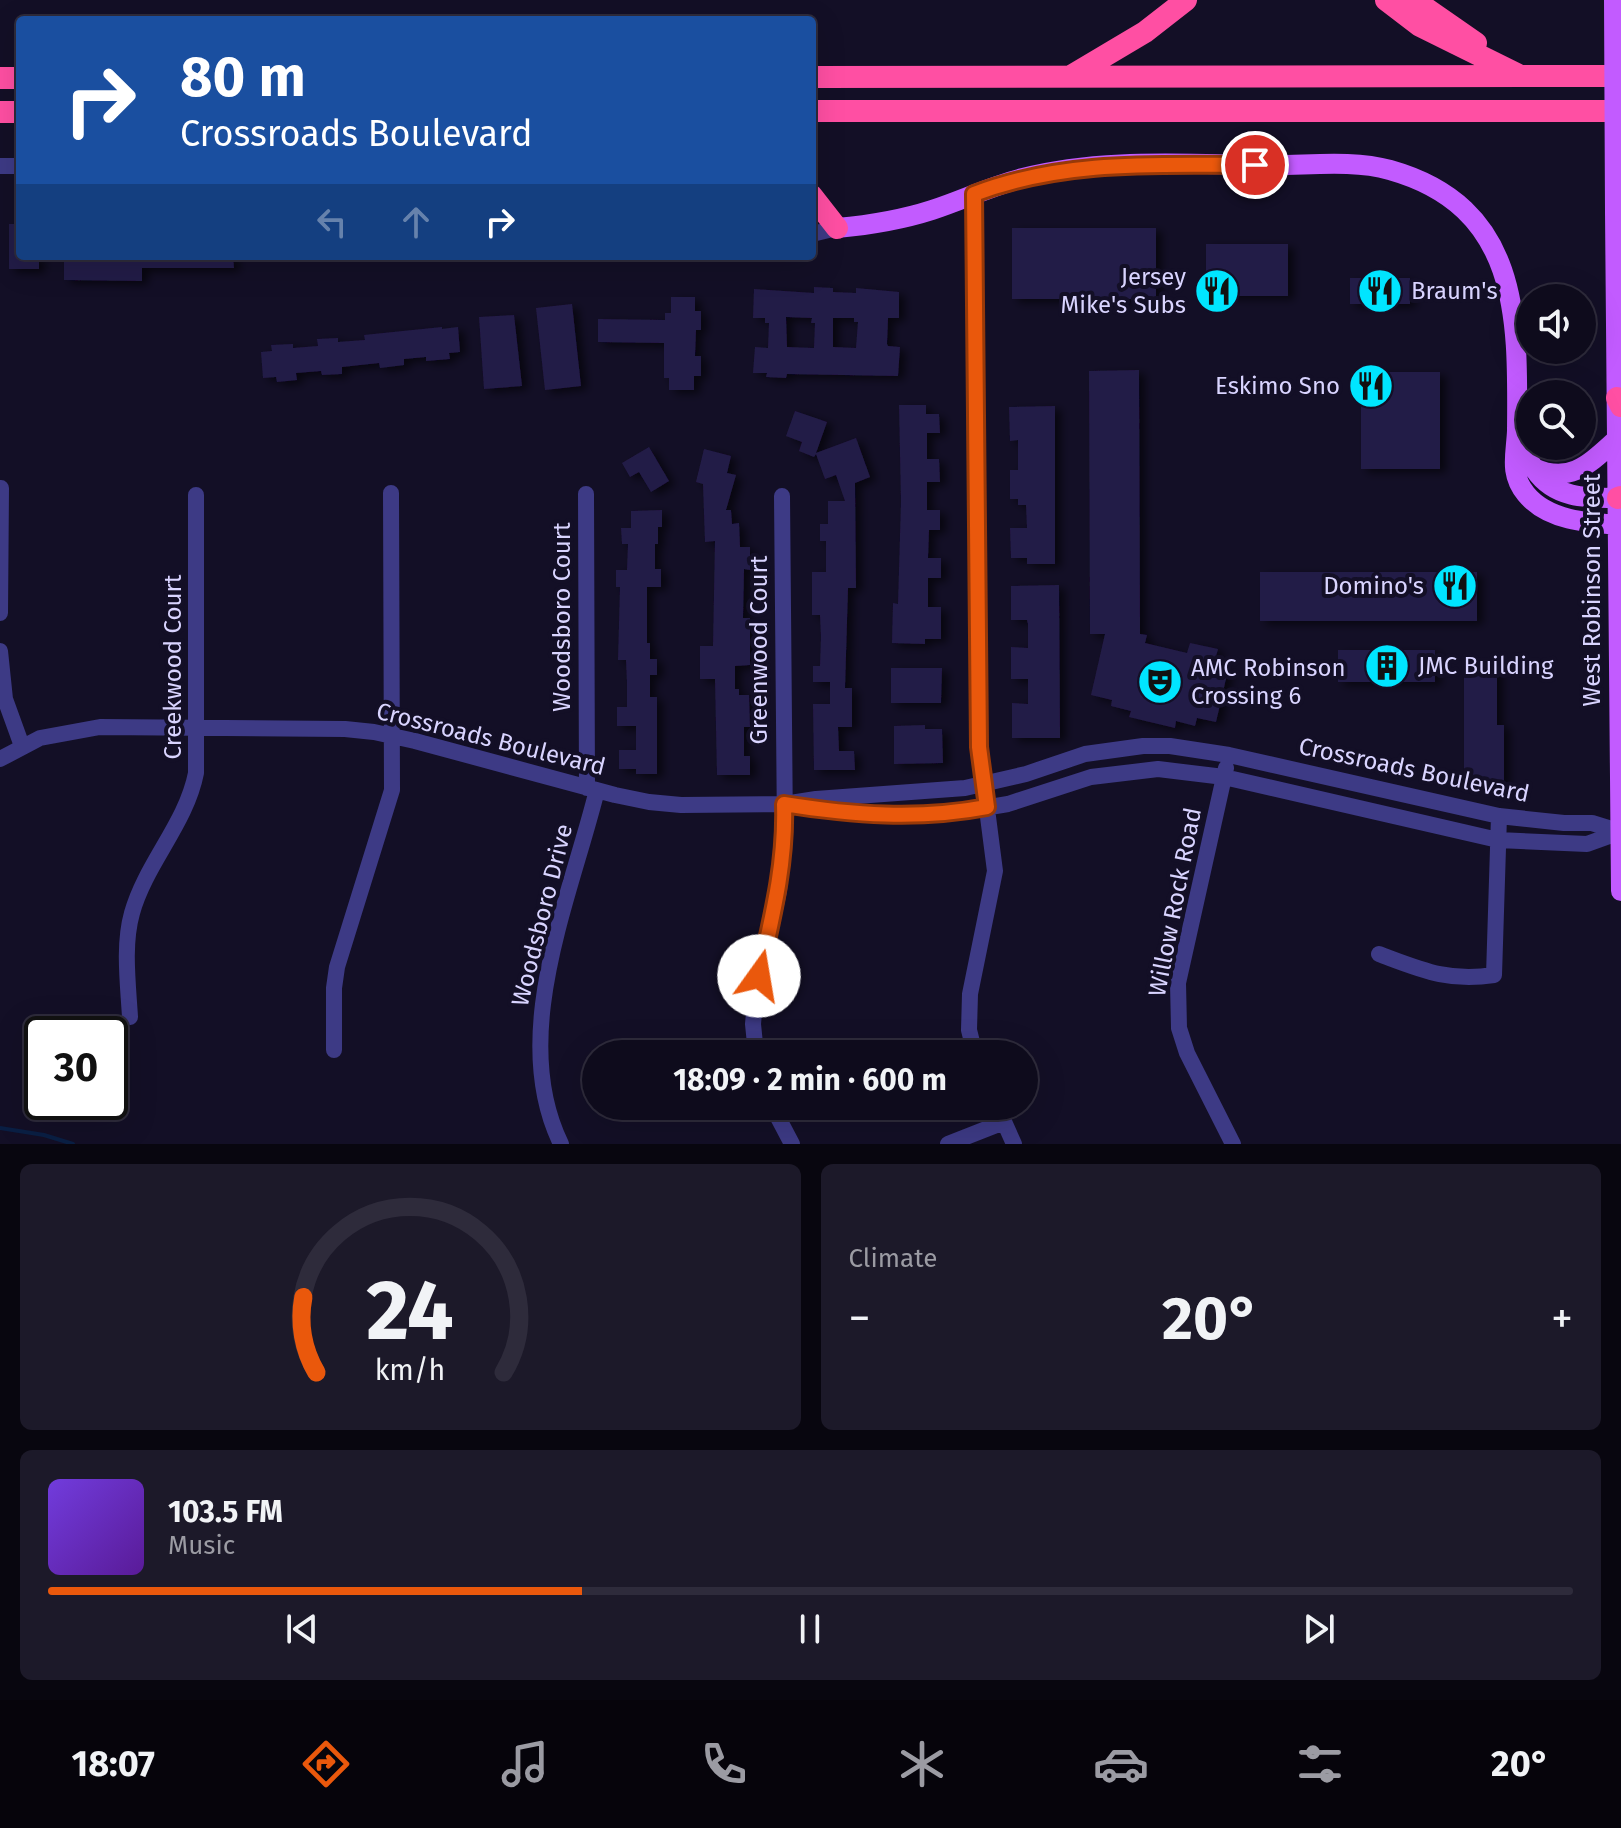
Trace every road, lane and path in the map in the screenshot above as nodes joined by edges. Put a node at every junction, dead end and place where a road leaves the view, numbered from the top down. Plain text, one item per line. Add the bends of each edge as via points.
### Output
1 (1186, 0) edge
2 (1386, 0) edge
3 (1414, 0) edge
4 (1614, 0) edge
5 (1522, 76) junction
6 (1621, 76) edge
7 (816, 77) edge
8 (1068, 78) junction
9 (816, 111) edge
10 (1584, 111) junction
11 (1621, 111) edge
12 (1621, 129) edge
13 (974, 194) junction
14 (816, 201) edge
15 (816, 225) edge
16 (837, 228) junction
17 (816, 233) edge
18 (1619, 402) edge
19 (1516, 407) edge
20 (1617, 439) junction
21 (1516, 440) edge
22 (1529, 460) edge
23 (1533, 467) junction
24 (1, 488) edge
25 (391, 493) dead end
26 (586, 494) dead end
27 (196, 495) dead end
28 (782, 496) dead end
29 (1619, 498) edge
30 (1619, 525) edge
31 (0, 613) edge
32 (0, 651) edge
33 (197, 727) junction
34 (392, 736) junction
35 (22, 746) junction
36 (1229, 755) junction
37 (0, 759) edge
38 (1224, 777) junction
39 (984, 784) junction
40 (592, 789) junction
41 (784, 804) junction
42 (987, 807) junction
43 (1499, 816) junction
44 (1621, 832) edge
45 (1498, 840) junction
46 (1621, 891) edge
47 (1379, 954) dead end
48 (130, 1017) dead end
49 (755, 1040) edge
50 (972, 1040) edge
51 (334, 1050) dead end
52 (779, 1120) edge
53 (1004, 1122) joint
54 (561, 1144) edge
55 (792, 1144) edge
56 (948, 1144) edge
57 (1014, 1144) edge
58 (1233, 1144) edge

1 - 8 highway via 1145,32
2 - 5 highway via 1420,26
3 - 5 highway
4 - 18 main road, West Robinson Street, bridge
5 - 6 highway
5 - 8 highway
7 - 8 highway
9 - 10 highway
10 - 11 highway
10 - 12 highway
13 - 16 main road via 909,216
13 - 19 main road via 1042,173 1115,166 1369,166 1426,183 1472,218 1503,268 1512,301
13 - 39 street via 979,747
14 - 16 highway
15 - 16 street
16 - 17 street
18 - 20 main road, West Robinson Street
20 - 23 main road via 1577,471 1553,474
20 - 29 main road, West Robinson Street
21 - 30 main road via 1514,472 1533,501 1563,517
22 - 23 main road
23 - 29 main road via 1565,494
24 - 31 street
25 - 34 street
26 - 40 street, Woodsboro Court
27 - 33 street, Creekwood Court
28 - 41 street, Greenwood Court
29 - 30 main road, West Robinson Street
30 - 44 main road, West Robinson Street
32 - 35 street via 5,699
33 - 34 street, Crossroads Boulevard via 325,728
33 - 35 street, Crossroads Boulevard via 90,728
33 - 48 street, Creekwood Court via 190,794 132,913
34 - 40 street, Crossroads Boulevard
34 - 51 street via 390,802 337,967
35 - 37 street, Crossroads Boulevard
36 - 38 street, Willow Rock Road
36 - 39 street, Crossroads Boulevard via 1170,746 1115,749
36 - 43 street, Crossroads Boulevard
38 - 42 street, Crossroads Boulevard via 1158,769 1107,774
38 - 45 street, Crossroads Boulevard
38 - 58 street, Willow Rock Road via 1178,983 1177,1013 1187,1053
39 - 41 street, Crossroads Boulevard
39 - 42 street
40 - 41 street, Crossroads Boulevard via 665,804
40 - 54 street, Woodsboro Drive via 540,1018 542,1077
41 - 42 street, Crossroads Boulevard via 893,816
41 - 49 street, Greenwood Court via 779,891 755,1002
42 - 50 street via 995,871 969,1003
43 - 44 street, Crossroads Boulevard via 1592,823
43 - 45 street
44 - 45 street, Crossroads Boulevard via 1587,844
44 - 46 main road, West Robinson Street
45 - 47 street via 1494,975 1445,977
52 - 55 street
53 - 56 street
53 - 57 street

